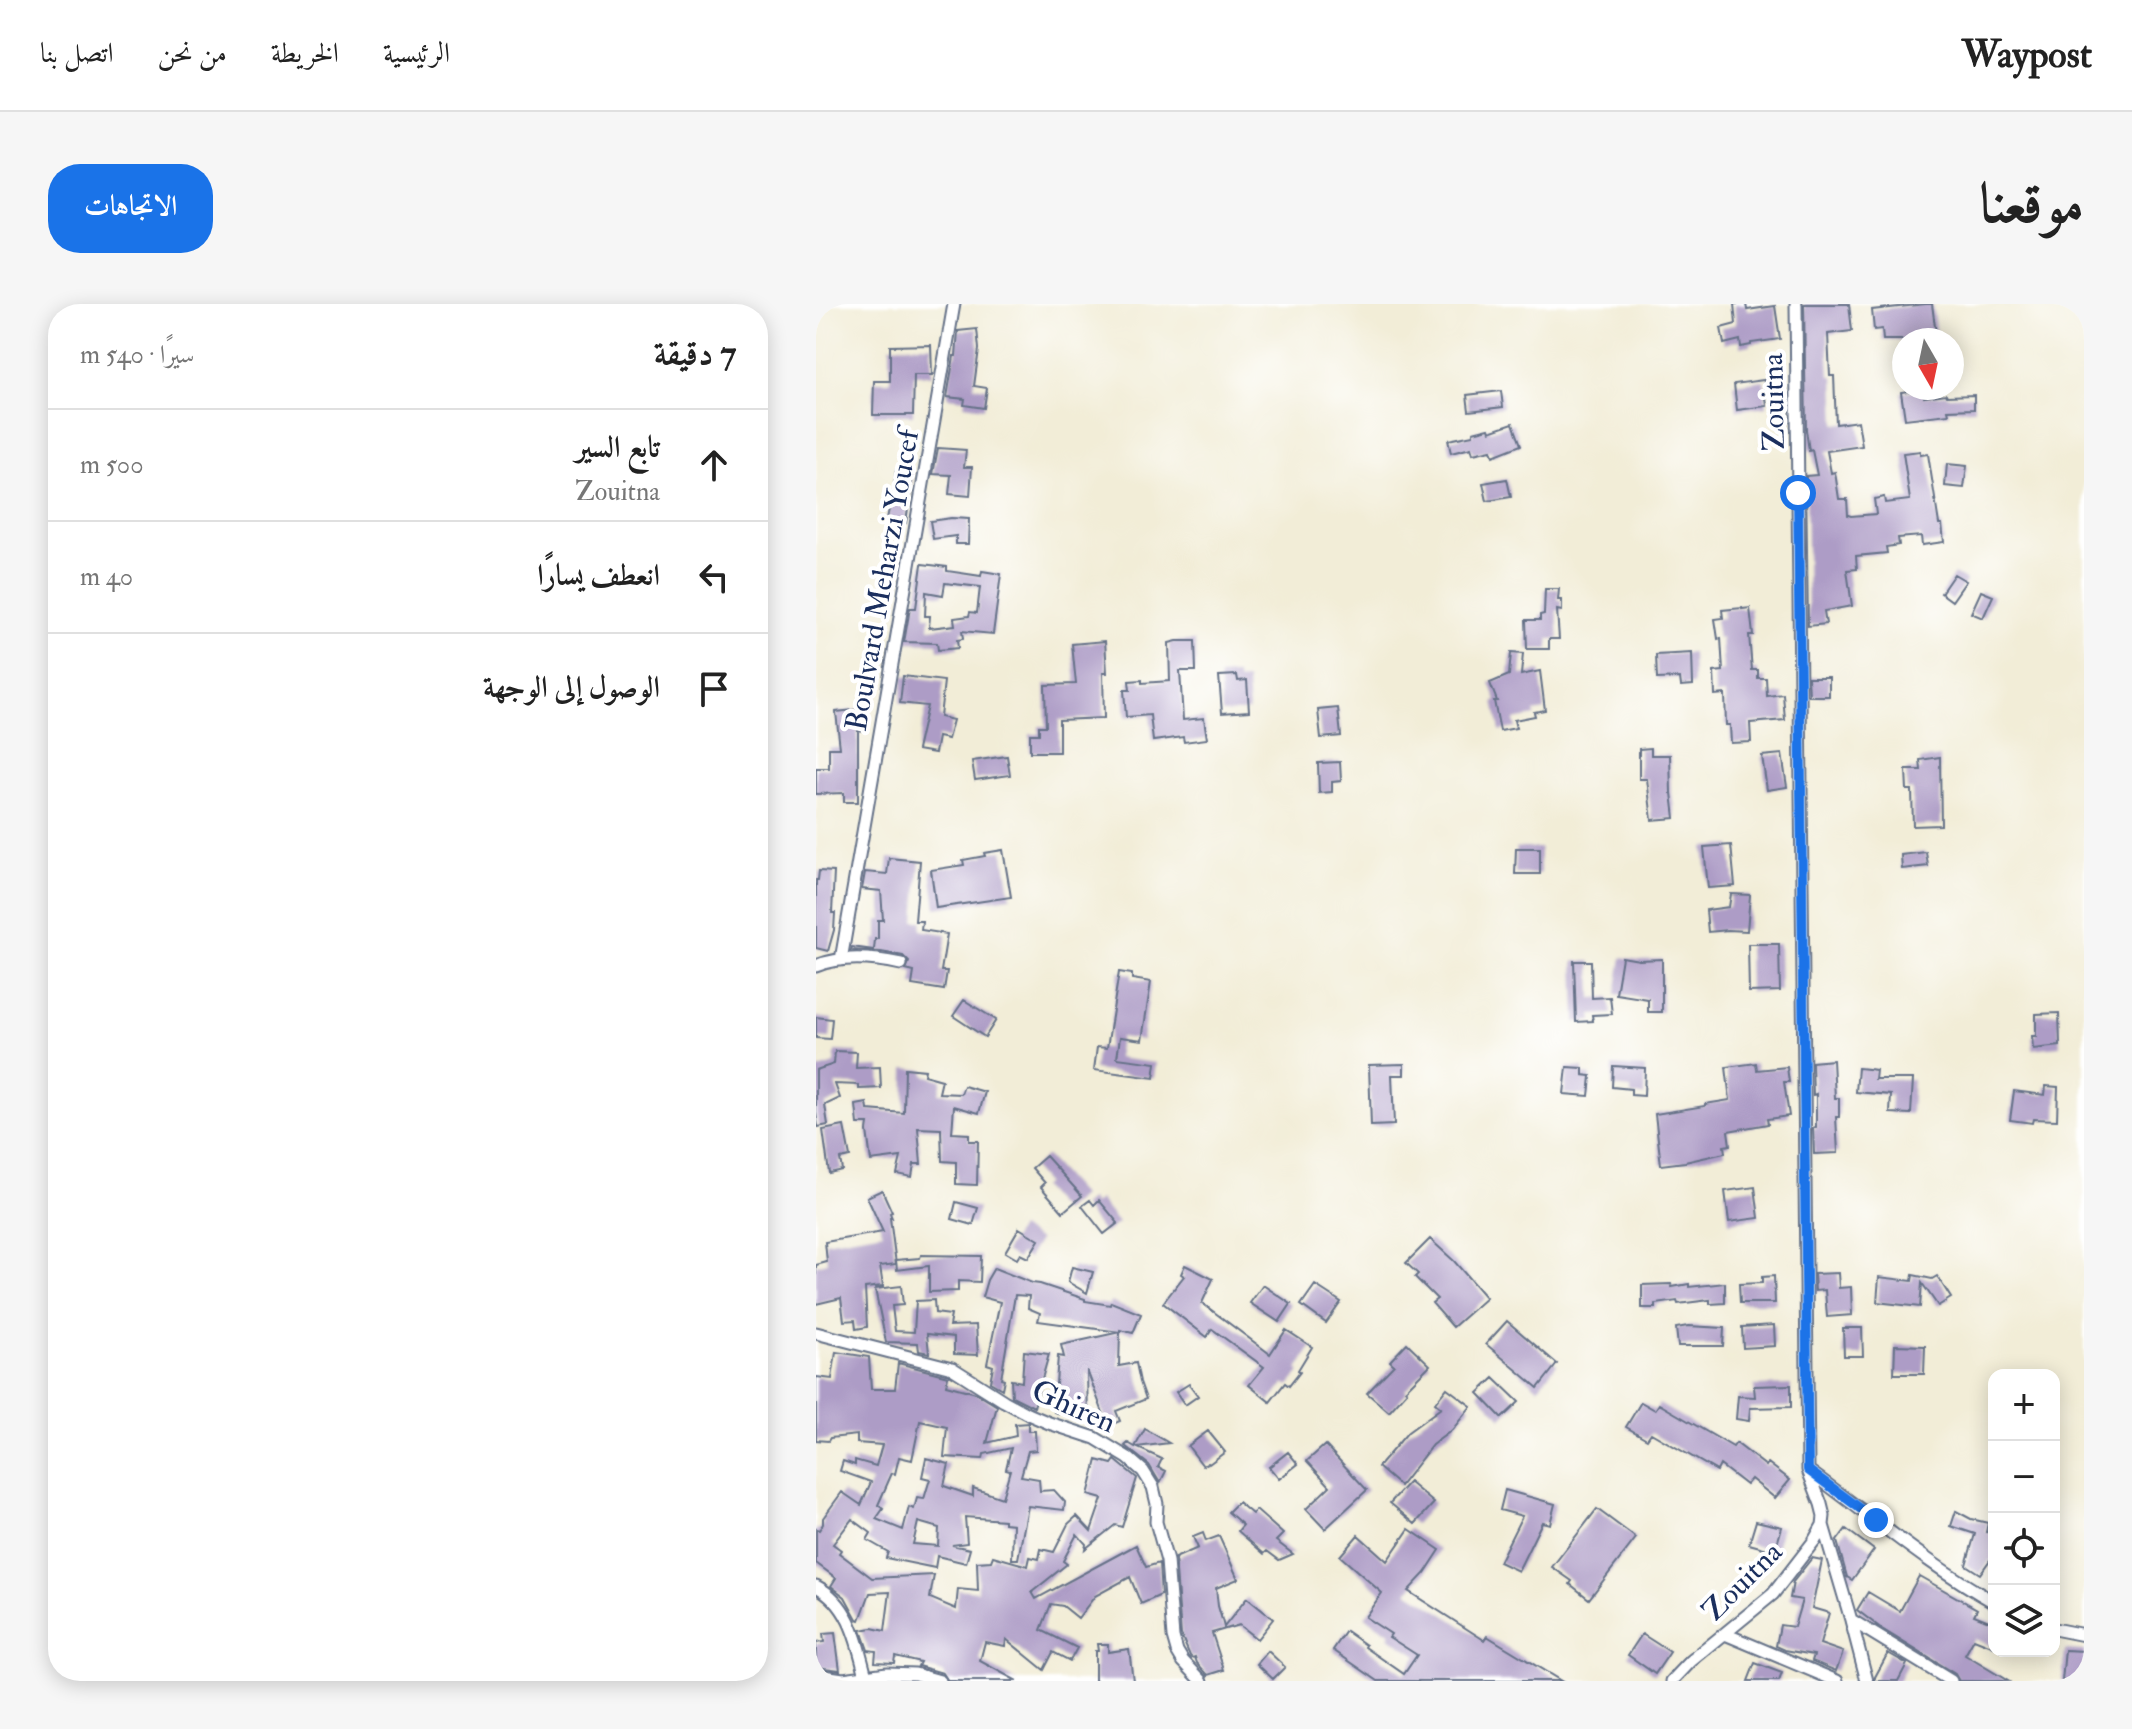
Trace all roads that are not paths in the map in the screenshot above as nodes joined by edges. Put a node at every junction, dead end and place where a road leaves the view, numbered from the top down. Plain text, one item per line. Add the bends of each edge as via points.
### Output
1 (954, 304) edge
2 (1796, 304) edge
3 (841, 960) junction
4 (901, 964) dead end
5 (816, 966) edge
6 (816, 1333) edge
7 (1808, 1470) junction
8 (1823, 1525) junction
9 (816, 1586) edge
10 (1988, 1598) edge
11 (1851, 1620) junction
12 (2060, 1630) edge
13 (1725, 1634) junction
14 (2084, 1635) edge
15 (816, 1675) edge
16 (866, 1676) junction
17 (842, 1680) edge
18 (940, 1681) edge
19 (1202, 1681) edge
20 (1672, 1681) edge
21 (1837, 1681) edge
22 (1867, 1681) edge
23 (1951, 1681) edge

1 - 3 street, Boulvard Meharzi Youcef
2 - 7 street, Zouitna
3 - 4 street
3 - 5 street
6 - 19 street, Ghiren via 952,1368 1028,1414 1095,1438 1143,1471 1157,1504 1173,1637 1183,1661
7 - 8 street, Zouitna
7 - 10 street
8 - 11 street
8 - 13 street, Zouitna via 1773,1594
9 - 16 street via 846,1615
11 - 22 street
11 - 23 street
12 - 14 street
13 - 20 street, Zouitna
13 - 21 street
15 - 17 street
16 - 17 street
16 - 18 street via 915,1674

